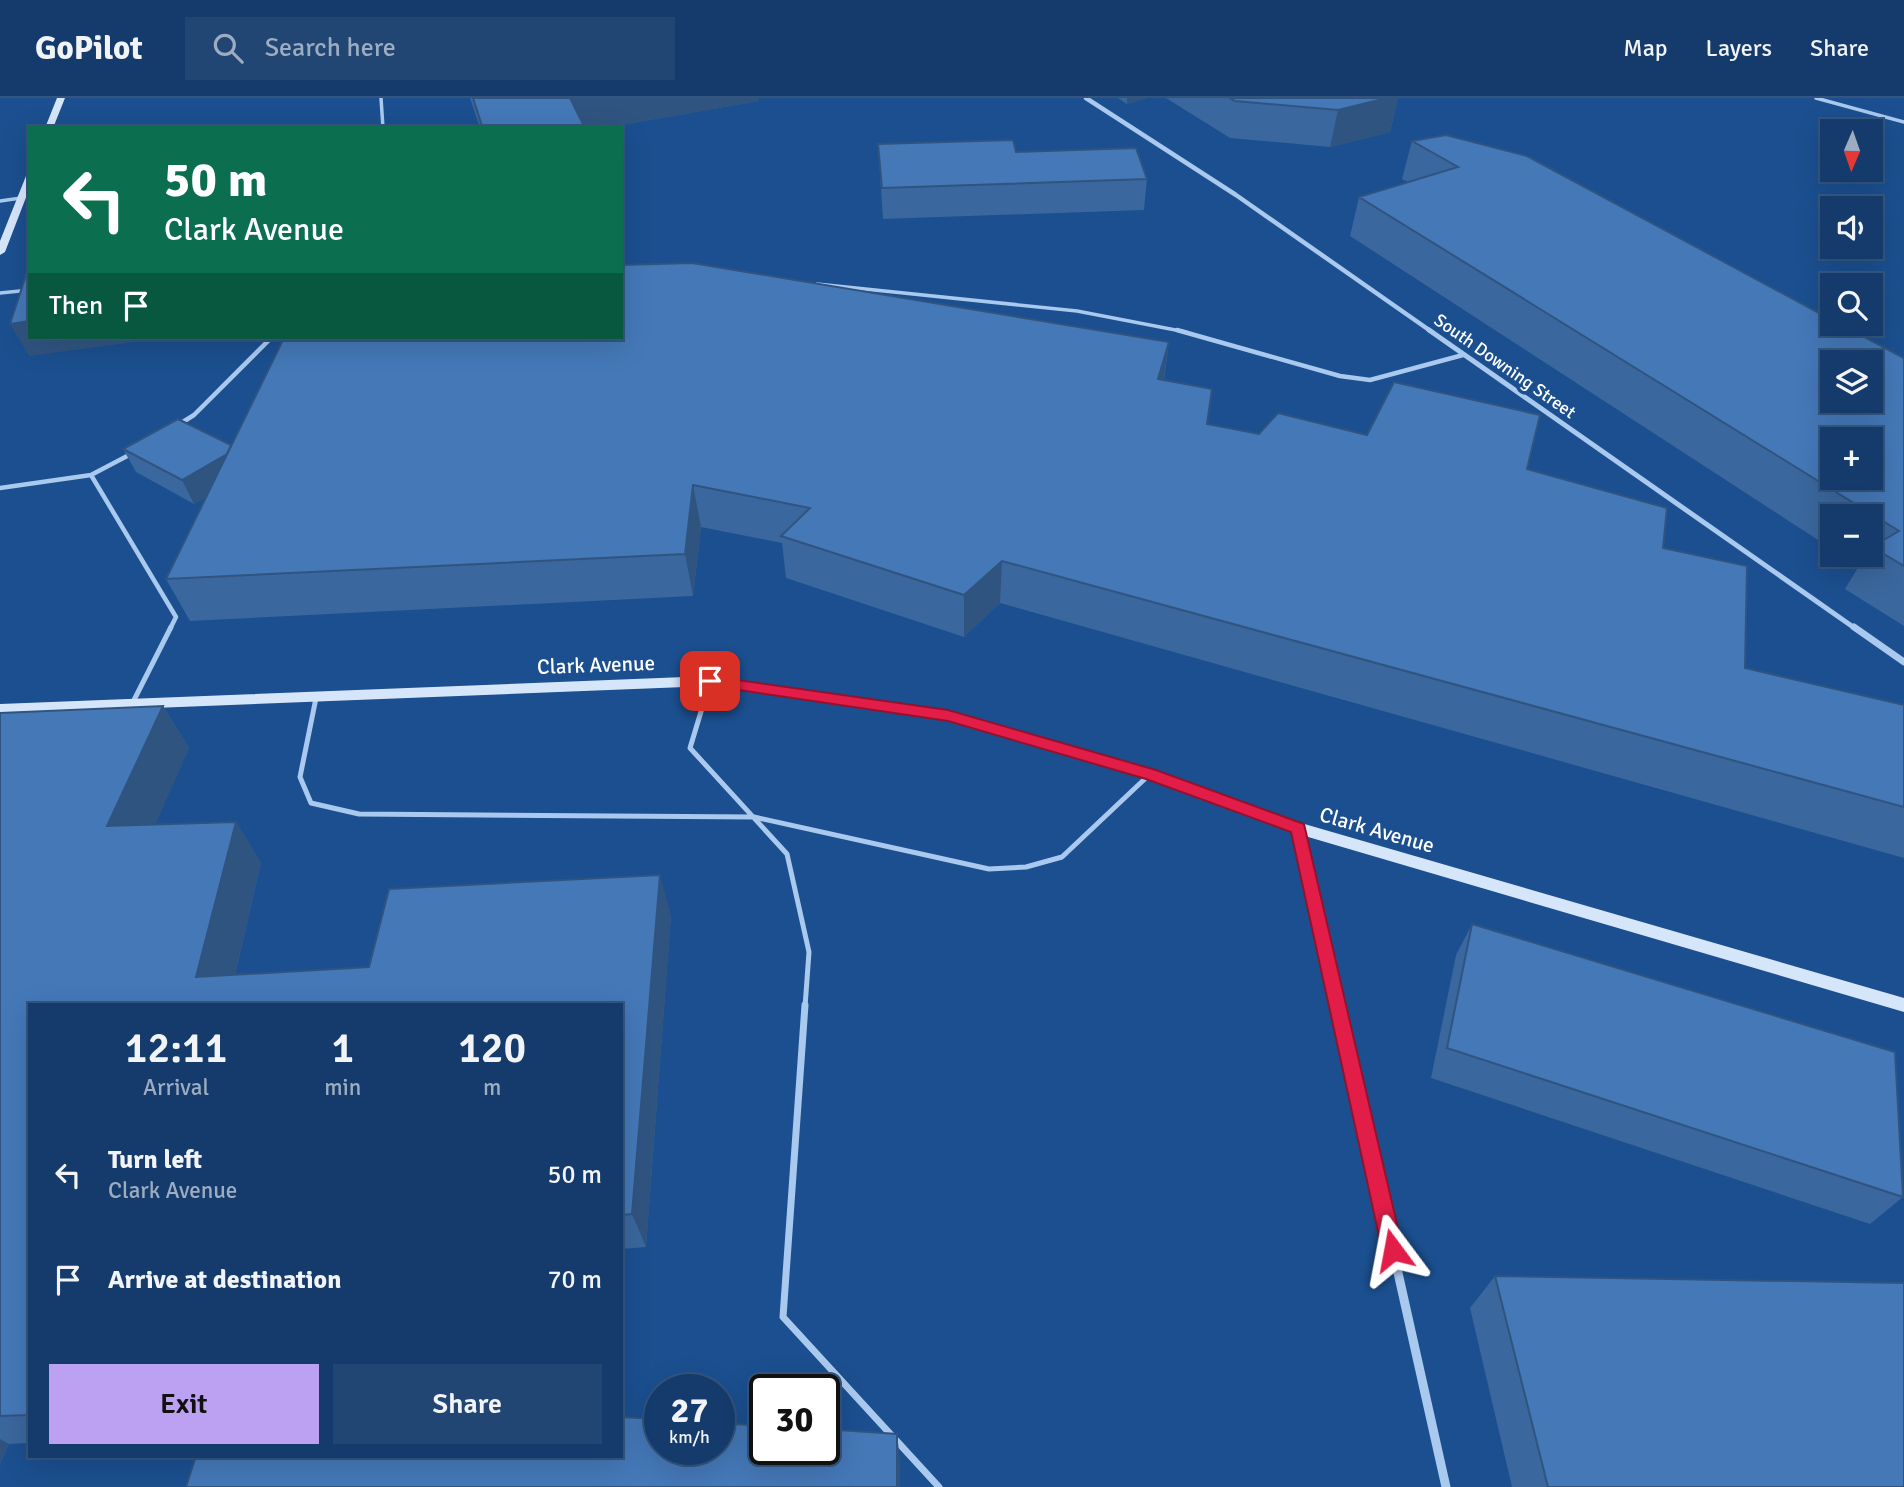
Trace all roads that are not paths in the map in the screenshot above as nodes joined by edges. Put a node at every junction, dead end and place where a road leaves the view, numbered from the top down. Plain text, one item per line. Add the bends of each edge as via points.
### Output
1 (61, 98) edge
2 (381, 98) edge
3 (1086, 98) edge
4 (1816, 98) edge
5 (1904, 122) edge
6 (50, 126) edge
7 (383, 126) edge
8 (28, 181) edge
9 (21, 198) junction
10 (0, 201) edge
11 (0, 252) edge
12 (804, 283) edge
13 (28, 290) edge
14 (0, 293) edge
15 (269, 340) edge
16 (1463, 355) junction
17 (171, 429) edge
18 (137, 451) edge
19 (91, 475) junction
20 (0, 488) edge
21 (1904, 662) edge
22 (710, 681) junction
23 (316, 698) junction
24 (132, 704) junction
25 (0, 709) edge
26 (1150, 774) junction
27 (754, 817) junction
28 (1298, 828) junction
29 (1904, 1005) edge
30 (939, 1487) edge
31 (1446, 1487) edge

1 - 6 street
2 - 7 lane
3 - 16 street, South Downing Street via 1236,195
4 - 5 lane
8 - 9 street
9 - 10 lane
9 - 11 street
12 - 16 lane via 1077,311 1186,332 1340,376 1370,380
13 - 14 lane
15 - 17 lane via 194,415
16 - 21 street, South Downing Street
18 - 19 lane
19 - 20 lane
19 - 24 lane via 176,617
22 - 23 street, Clark Avenue
22 - 26 street, Clark Avenue via 948,716
22 - 27 lane via 690,748
23 - 24 street, Clark Avenue
23 - 27 lane via 300,777 311,803 359,814
24 - 25 street, Clark Avenue
26 - 27 lane via 1062,857 1026,867 989,869
26 - 28 street, Clark Avenue
27 - 30 lane via 787,854 809,952 783,1317
28 - 29 street, Clark Avenue
28 - 31 street

